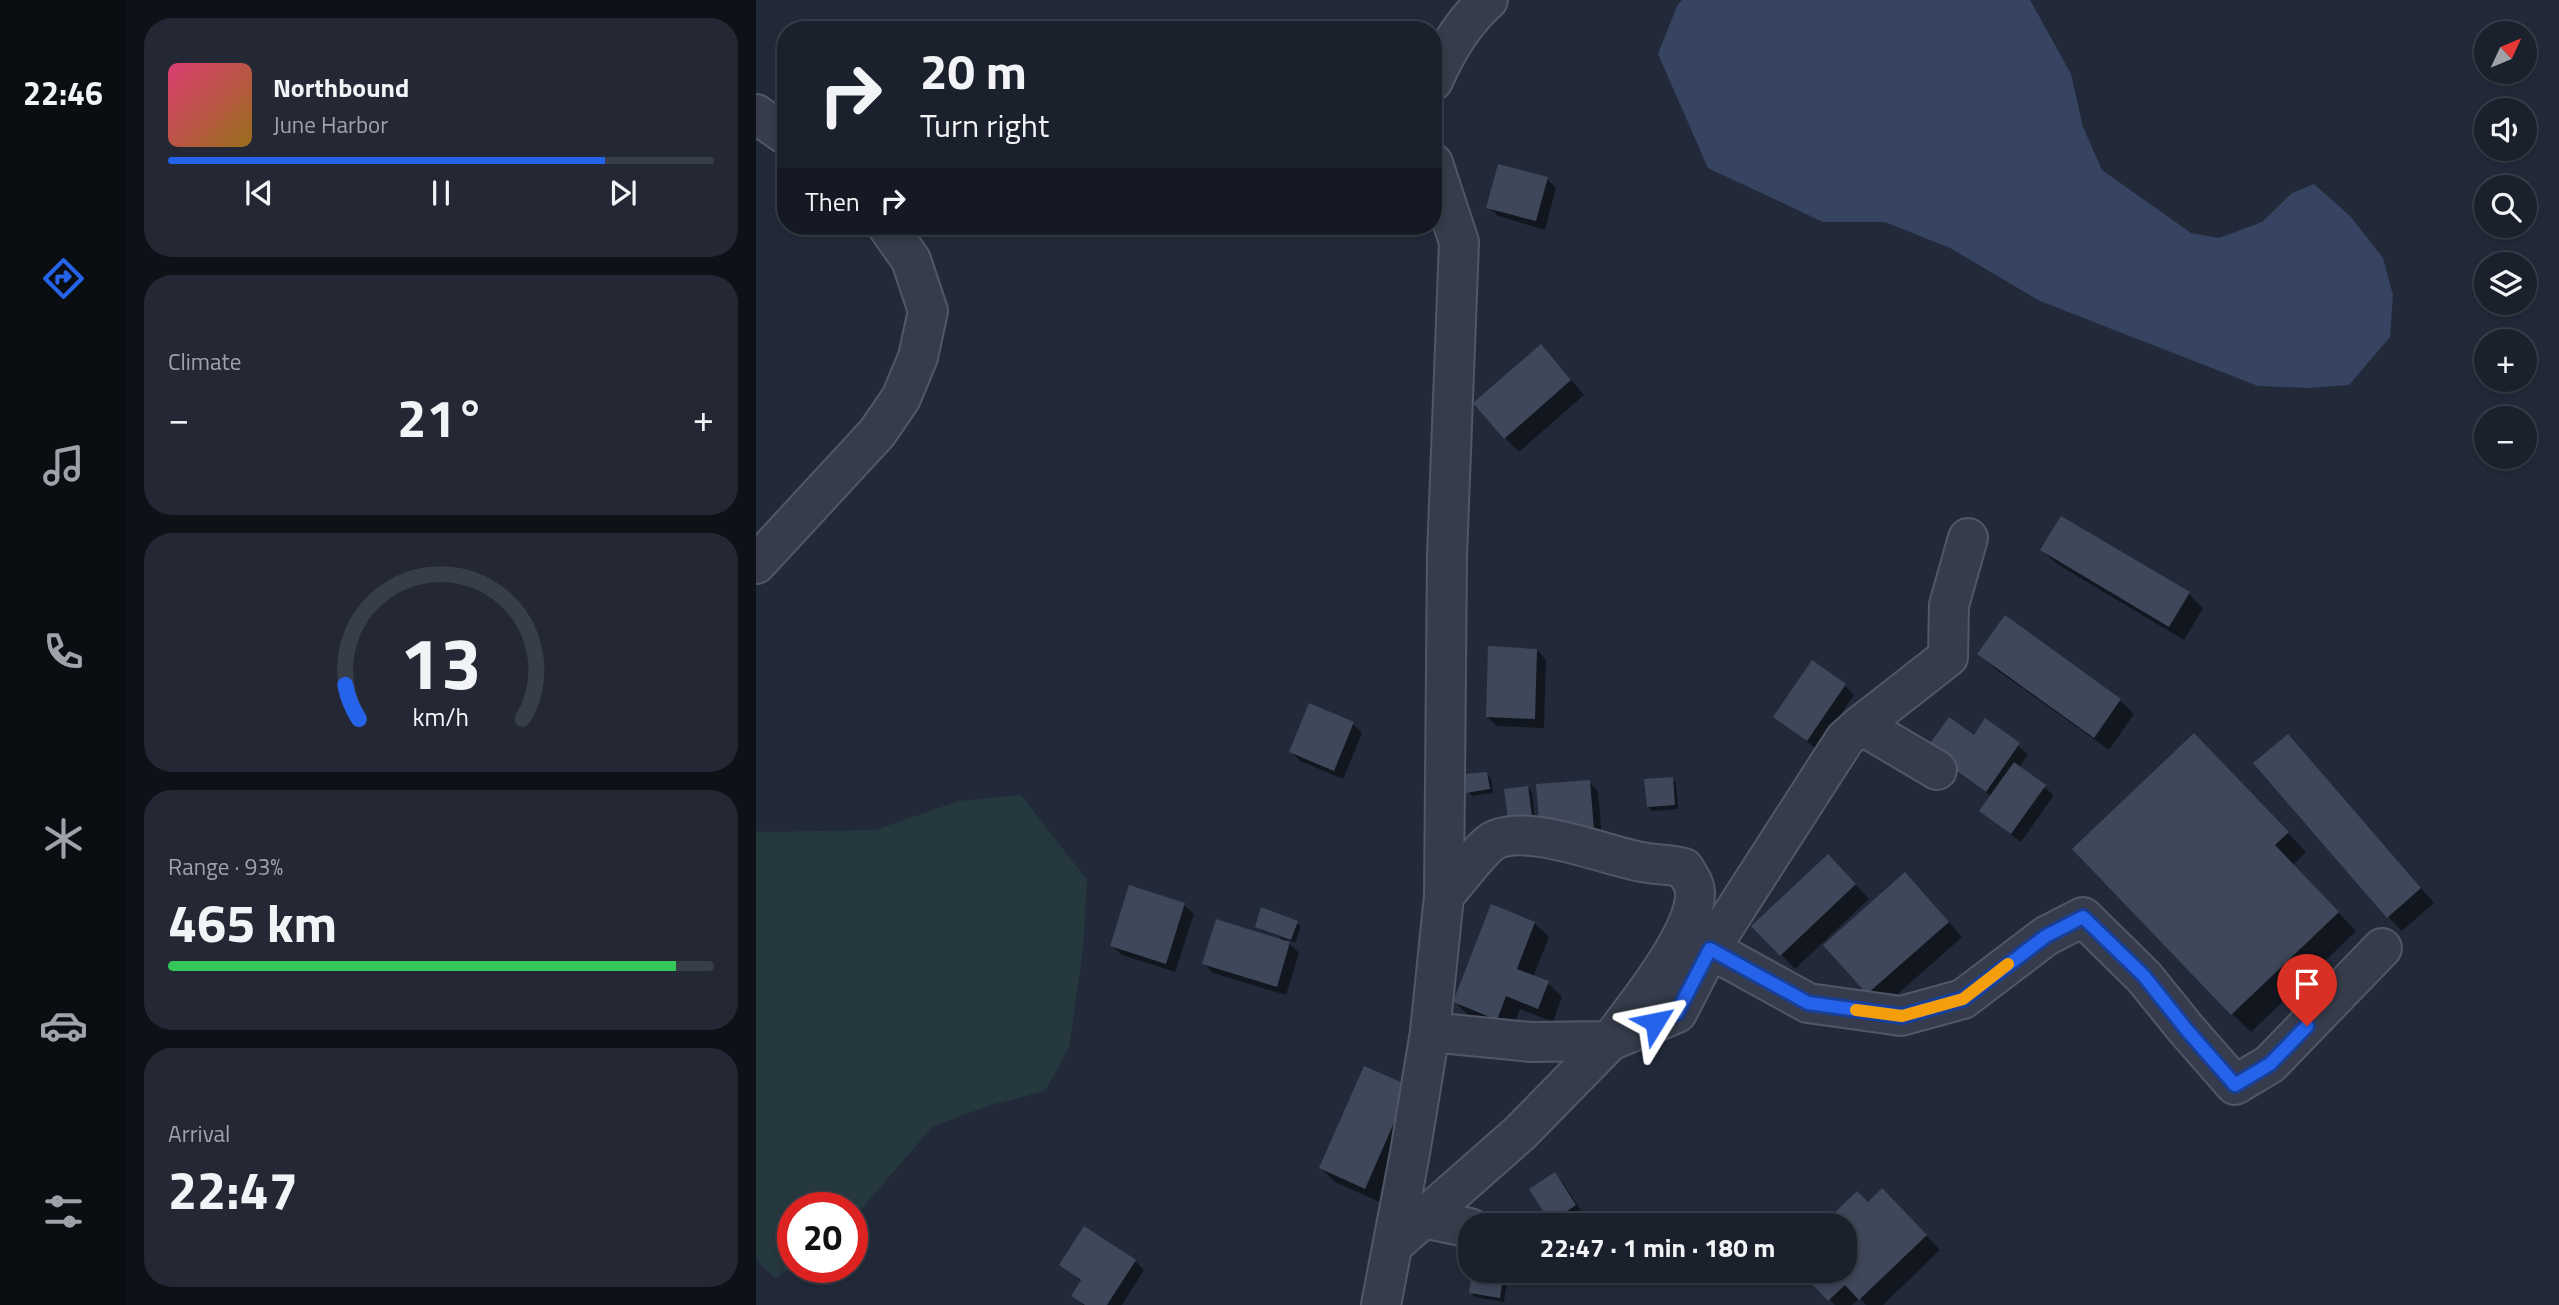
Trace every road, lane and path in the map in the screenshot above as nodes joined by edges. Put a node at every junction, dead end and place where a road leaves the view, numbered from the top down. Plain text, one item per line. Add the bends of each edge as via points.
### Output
1 (1488, 0) edge
2 (1442, 61) edge
3 (756, 114) edge
4 (777, 129) edge
5 (1442, 189) edge
6 (893, 235) edge
7 (1968, 538) dead end
8 (756, 564) edge
9 (1861, 725) junction
10 (1937, 770) dead end
11 (1444, 896) junction
12 (2382, 948) dead end
13 (1710, 949) junction
14 (1430, 1032) junction
15 (1610, 1041) junction
16 (1423, 1218) junction
17 (1458, 1225) edge
18 (1393, 1245) junction
19 (1381, 1305) edge

1 - 2 street
3 - 4 street
5 - 11 street via 1460,242 1447,556
6 - 8 street via 911,260 928,311 918,357 901,398 877,433
7 - 9 street via 1949,605 1948,657
9 - 10 street
9 - 13 street via 1845,739
11 - 14 street
11 - 15 street via 1491,842 1508,836 1542,837 1684,868 1696,889 1694,912 1661,973
12 - 13 street via 2270,1064 2235,1085 2144,976 2083,917 2046,936 1963,999 1902,1016 1808,1003
13 - 15 street via 1677,1013
14 - 15 street via 1531,1042
14 - 18 street
15 - 16 street via 1520,1133
16 - 17 street
16 - 18 street
18 - 19 street

